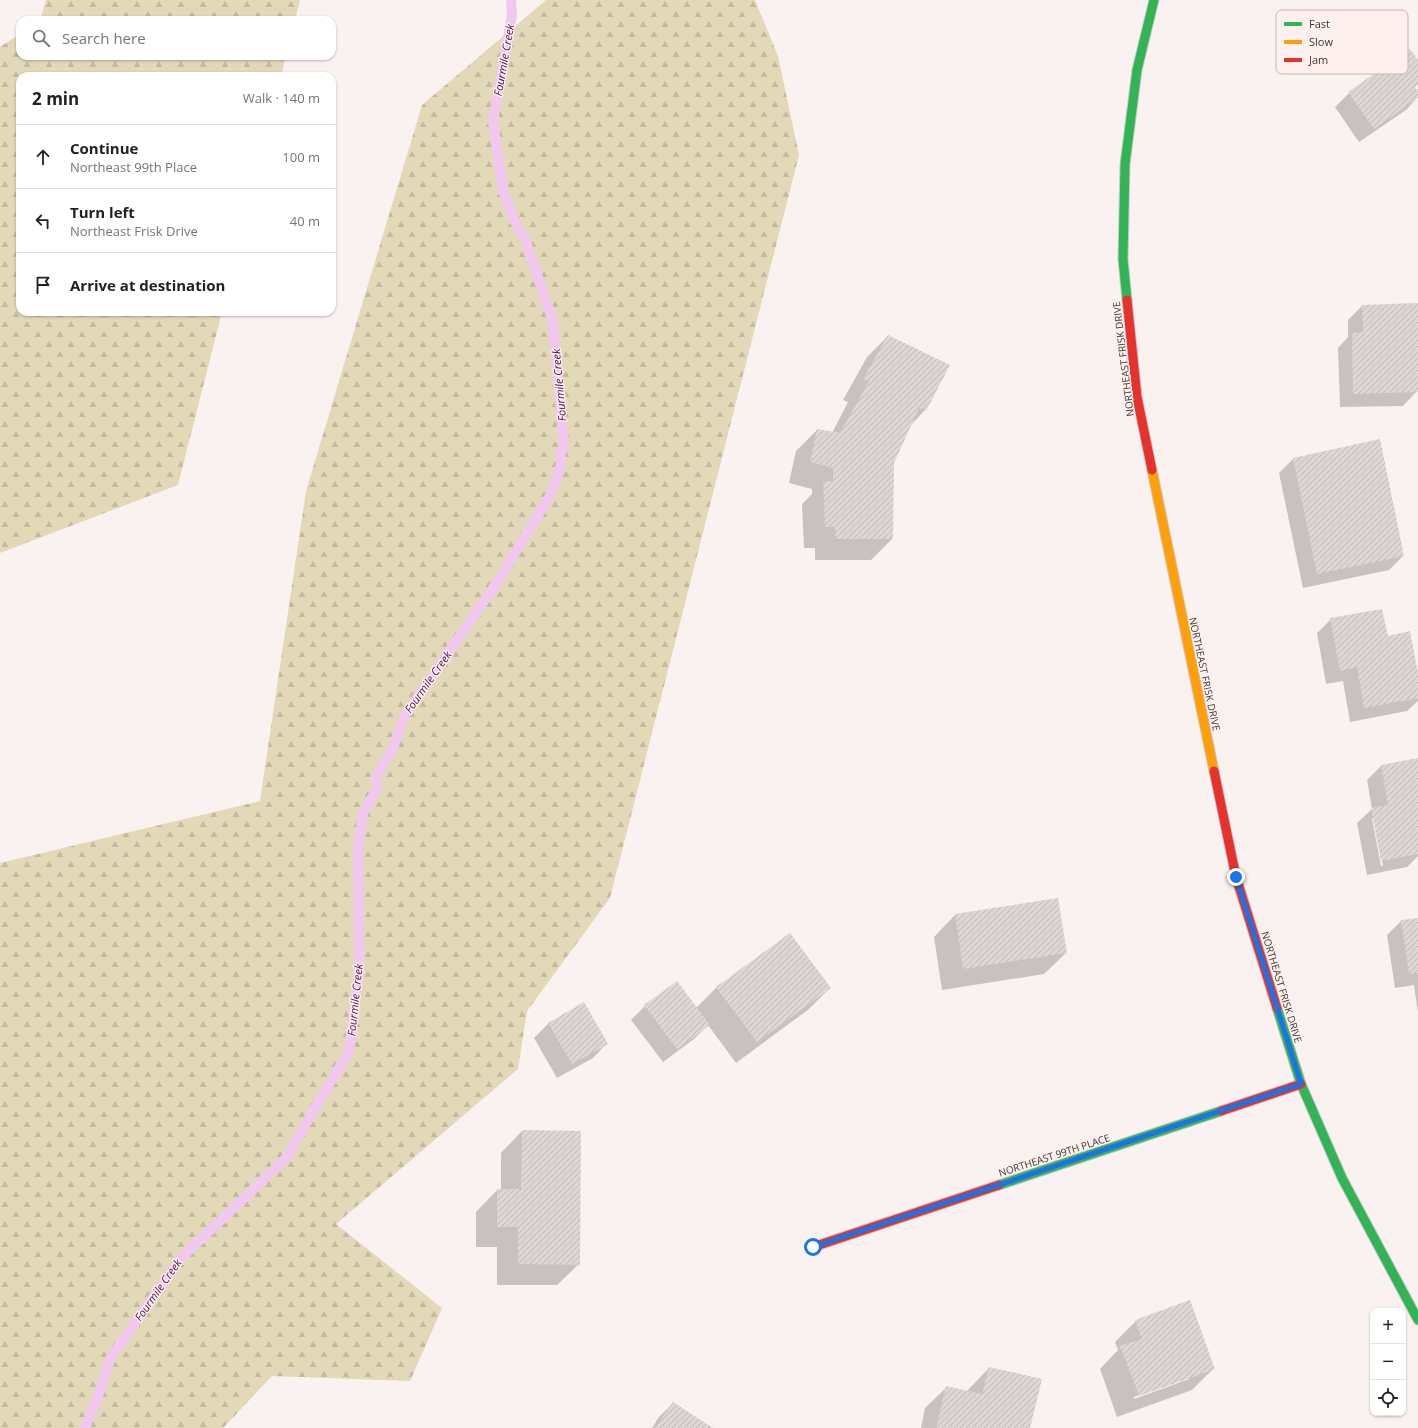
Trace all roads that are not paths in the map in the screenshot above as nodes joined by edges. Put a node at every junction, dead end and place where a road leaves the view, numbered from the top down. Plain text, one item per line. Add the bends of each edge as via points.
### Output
1 (1154, 0) edge
2 (1301, 1084) junction
3 (813, 1247) dead end
4 (1418, 1320) edge

1 - 2 street, NORTHEAST FRISK DRIVE via 1137,70 1125,164 1123,259 1137,397 1236,877
2 - 3 street, NORTHEAST 99TH PLACE
2 - 4 street, NORTHEAST FRISK DRIVE via 1342,1178

